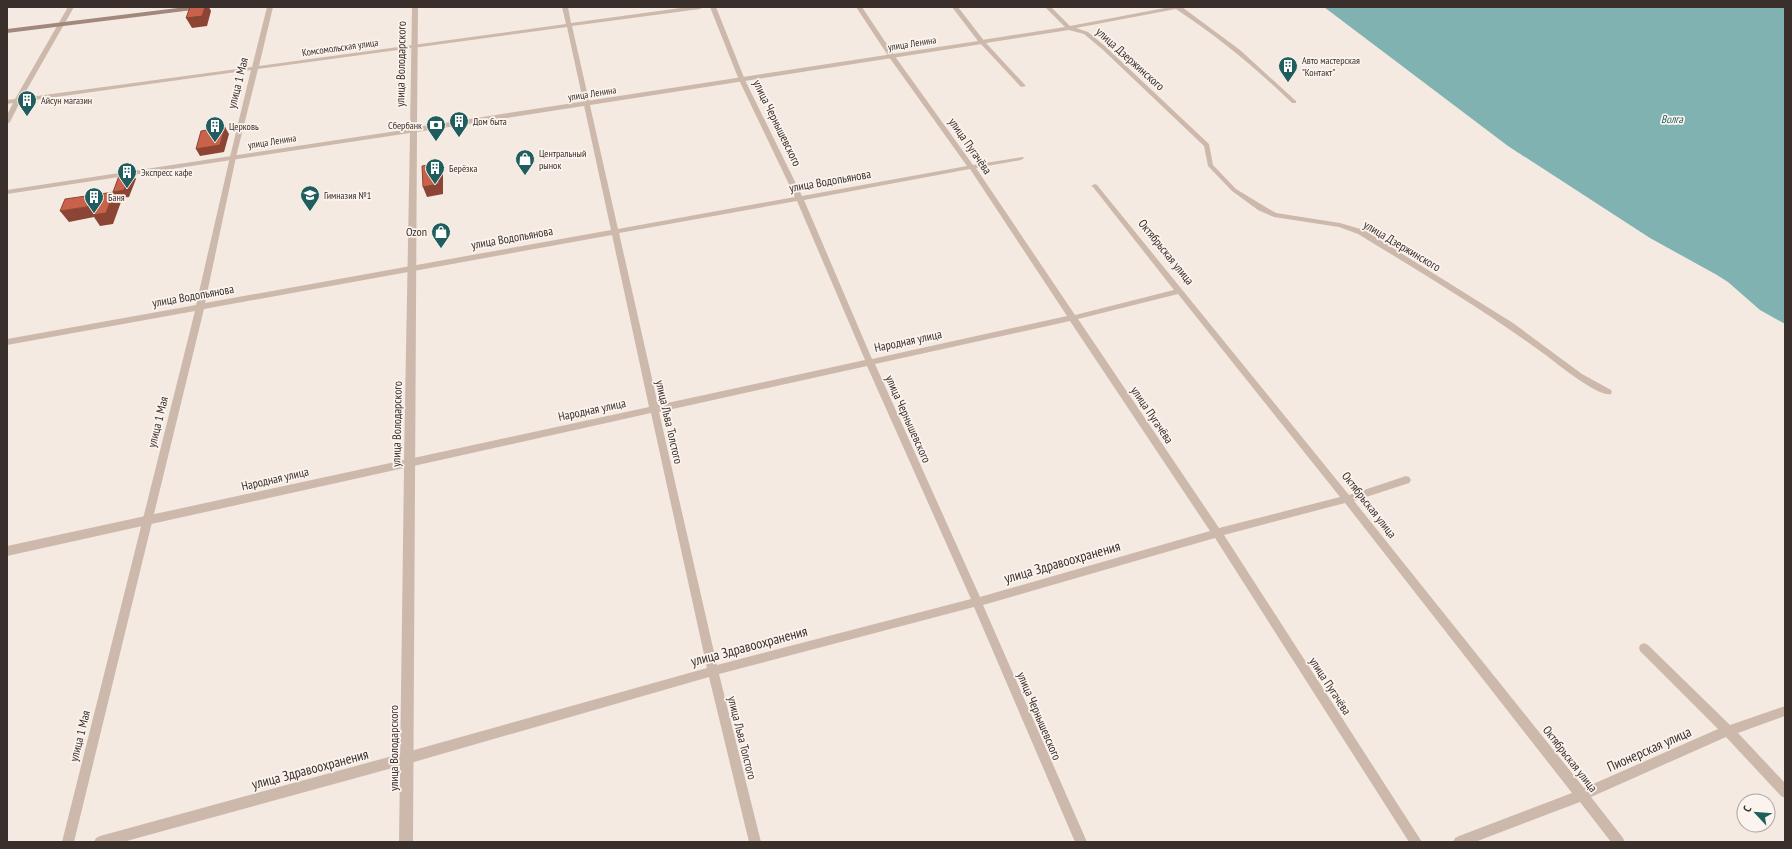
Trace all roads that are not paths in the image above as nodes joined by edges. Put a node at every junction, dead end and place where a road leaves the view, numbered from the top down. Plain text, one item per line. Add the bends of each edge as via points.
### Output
1 (71, 7) edge
2 (201, 7) edge
3 (270, 7) edge
4 (415, 7) edge
5 (565, 7) edge
6 (700, 7) edge
7 (713, 7) edge
8 (859, 7) edge
9 (955, 7) edge
10 (1048, 7) edge
11 (1177, 7) edge
12 (62, 24) junction
13 (569, 26) junction
14 (1069, 28) junction
15 (7, 31) edge
16 (982, 42) junction
17 (415, 46) junction
18 (891, 56) junction
19 (256, 68) junction
20 (742, 80) junction
21 (1023, 86) dead end
22 (17, 101) junction
23 (7, 102) edge
24 (1294, 102) dead end
25 (586, 104) junction
26 (7, 122) edge
27 (413, 130) junction
28 (233, 157) junction
29 (1020, 158) dead end
30 (972, 168) junction
31 (1095, 186) dead end
32 (7, 192) edge
33 (800, 199) junction
34 (615, 232) junction
35 (412, 268) junction
36 (1181, 290) junction
37 (200, 307) junction
38 (1072, 318) junction
39 (7, 342) edge
40 (870, 363) junction
41 (1608, 392) dead end
42 (654, 409) junction
43 (409, 463) junction
44 (1406, 480) dead end
45 (1347, 499) junction
46 (146, 521) junction
47 (1217, 533) junction
48 (7, 551) edge
49 (977, 602) junction
50 (1644, 648) dead end
51 (713, 671) junction
52 (1785, 711) edge
53 (1728, 731) junction
54 (407, 758) junction
55 (1785, 792) edge
56 (1582, 795) junction
57 (68, 842) edge
58 (100, 842) edge
59 (406, 842) edge
60 (755, 842) edge
61 (1081, 842) edge
62 (1416, 842) edge
63 (1458, 842) edge
64 (1619, 842) edge

1 - 12 street
2 - 12 main road
3 - 19 street, улица 1 Мая
4 - 17 street, улица Володарского
5 - 13 street, улица Льва Толстого
6 - 13 street, Комсомольская улица
7 - 20 street, улица Чернышевского
8 - 18 street, улица Пугачёва
9 - 16 street
10 - 14 street, улица Дзержинского
11 - 14 street, улица Ленина
11 - 24 street via 1265,73
12 - 15 main road
12 - 22 street
13 - 17 street, Комсомольская улица
13 - 25 street, улица Льва Толстого
14 - 16 street, улица Ленина
14 - 41 street, улица Дзержинского via 1086,34 1104,48 1208,145 1210,165 1234,190 1274,215 1340,225 1361,232 1510,325 1580,376
16 - 18 street, улица Ленина
16 - 21 street
17 - 19 street, Комсомольская улица
17 - 27 street, улица Володарского
18 - 20 street, улица Ленина
18 - 30 street, улица Пугачёва
19 - 22 street, Комсомольская улица
19 - 28 street, улица 1 Мая
20 - 25 street, улица Ленина
20 - 33 street, улица Чернышевского
22 - 23 street, Комсомольская улица
22 - 26 street
25 - 27 street, улица Ленина
25 - 34 street, улица Льва Толстого
27 - 28 street, улица Ленина
27 - 35 street, улица Володарского
28 - 32 street, улица Ленина
28 - 37 street, улица 1 Мая
29 - 30 street, улица Водопьянова
30 - 33 street, улица Водопьянова
30 - 38 street, улица Пугачёва
31 - 36 street, Октябрьская улица
33 - 34 street, улица Водопьянова
33 - 40 street, улица Чернышевского
34 - 35 street, улица Водопьянова
34 - 42 street, улица Льва Толстого
35 - 37 street, улица Водопьянова
35 - 43 street, улица Володарского
36 - 38 street, Народная улица
36 - 45 street, Октябрьская улица
37 - 39 street, улица Водопьянова
37 - 46 street, улица 1 Мая
38 - 40 street, Народная улица
38 - 47 street, улица Пугачёва
40 - 42 street, Народная улица
40 - 49 street, улица Чернышевского
42 - 43 street, Народная улица
42 - 51 street, улица Льва Толстого
43 - 46 street, Народная улица
43 - 54 street, улица Володарского
44 - 45 street, улица Здравоохранения
45 - 47 street, улица Здравоохранения
45 - 56 street, Октябрьская улица
46 - 48 street, Народная улица
46 - 57 street, улица 1 Мая
47 - 49 street, улица Здравоохранения
47 - 62 street, улица Пугачёва
49 - 51 street, улица Здравоохранения
49 - 61 street, улица Чернышевского
50 - 53 street
51 - 54 street, улица Здравоохранения
51 - 60 street, улица Льва Толстого
52 - 53 street, Пионерская улица
53 - 55 street
53 - 56 street, Пионерская улица
54 - 58 street, улица Здравоохранения
54 - 59 street, улица Володарского
56 - 63 street, Пионерская улица
56 - 64 street, Октябрьская улица

